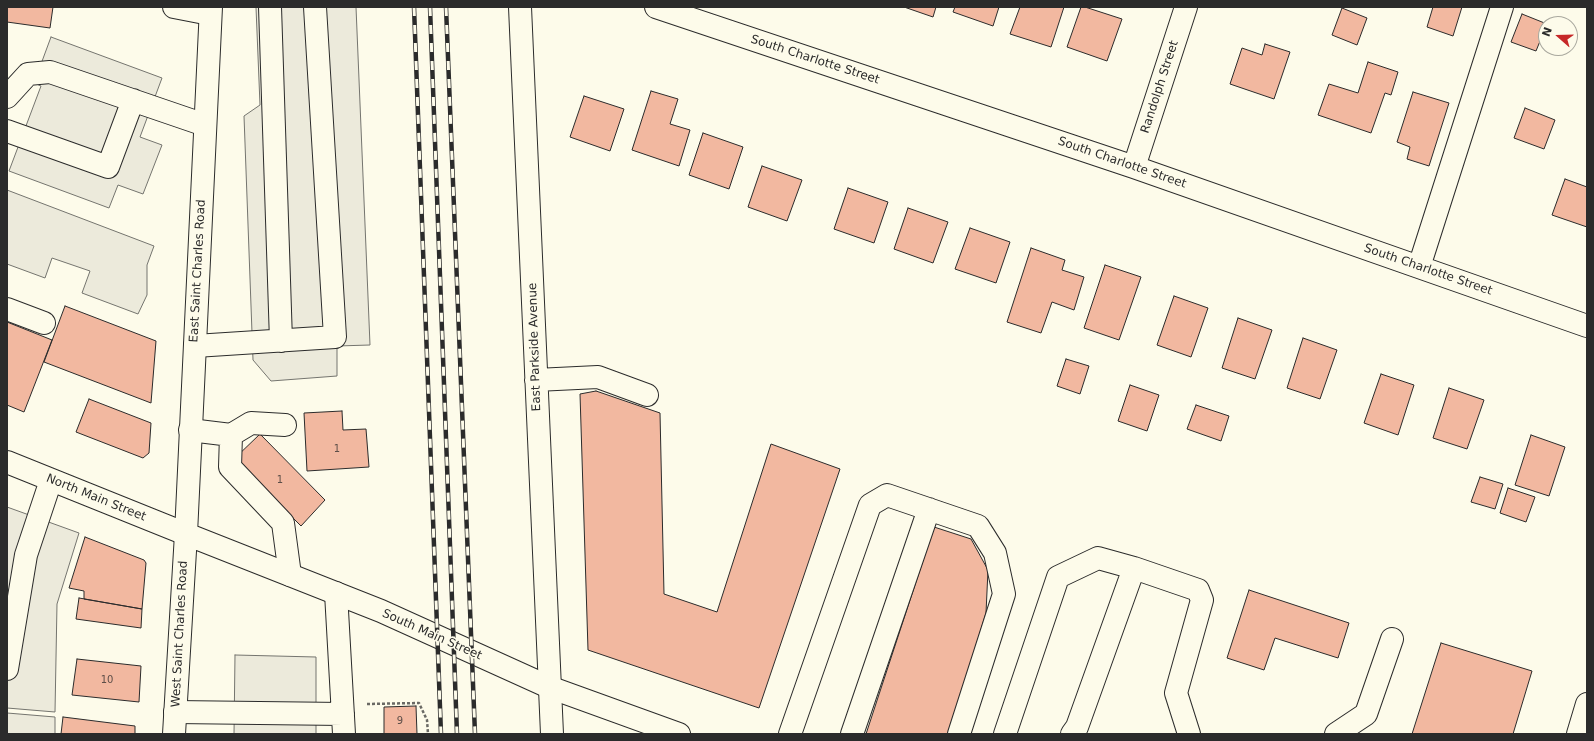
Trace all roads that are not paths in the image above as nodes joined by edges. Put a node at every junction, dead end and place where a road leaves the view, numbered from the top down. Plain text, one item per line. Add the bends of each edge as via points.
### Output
1 (174, 7) edge
2 (270, 7) edge
3 (315, 7) edge
4 (520, 7) edge
5 (656, 7) edge
6 (1186, 7) edge
7 (1502, 7) edge
8 (211, 10) edge
9 (7, 97) edge
10 (133, 100) junction
11 (205, 125) junction
12 (7, 131) edge
13 (1134, 167) junction
14 (1419, 267) junction
15 (7, 309) edge
16 (44, 323) dead end
17 (1587, 326) edge
18 (281, 341) junction
19 (195, 346) junction
20 (536, 380) junction
21 (647, 395) dead end
22 (285, 425) dead end
23 (190, 430) junction
24 (231, 435) junction
25 (7, 462) edge
26 (51, 480) junction
27 (929, 509) junction
28 (186, 534) junction
29 (1134, 568) junction
30 (290, 575) junction
31 (336, 593) junction
32 (1392, 639) dead end
33 (7, 669) edge
34 (550, 687) junction
35 (1587, 704) edge
36 (175, 712) junction
37 (343, 724) edge
38 (174, 734) edge
39 (552, 734) edge
40 (679, 734) edge
41 (790, 734) edge
42 (852, 734) edge
43 (959, 734) edge
44 (1005, 734) edge
45 (1072, 734) edge
46 (1189, 734) edge
47 (1336, 734) edge
48 (1578, 734) edge

1 - 8 street
2 - 18 street
3 - 18 street via 335,337
4 - 20 street, East Parkside Avenue
5 - 13 street, South Charlotte Street
6 - 13 street, Randolph Street
7 - 14 street
8 - 11 street, East Saint Charles Road
9 - 10 street via 28,74 50,72
10 - 11 street
10 - 12 street via 108,167
11 - 19 street, East Saint Charles Road
13 - 14 street, South Charlotte Street
14 - 17 street, South Charlotte Street
15 - 16 street
18 - 19 street
19 - 23 street, East Saint Charles Road
20 - 21 street via 598,377
20 - 34 street, East Parkside Avenue
22 - 24 street via 251,423
23 - 24 street
23 - 28 street, East Saint Charles Road
24 - 30 street via 230,467 283,523
25 - 26 street, North Main Street
26 - 28 street, North Main Street
26 - 33 street via 26,555
27 - 41 street via 887,495 870,505
27 - 42 street
27 - 43 street via 978,526 995,553 1004,594
28 - 30 street, South Main Street
28 - 36 street, West Saint Charles Road
29 - 44 street via 1098,558 1058,577
29 - 45 street via 1077,727
29 - 46 street via 1198,590 1202,600 1176,693
30 - 31 street, South Main Street
31 - 34 street, South Main Street
31 - 37 street
32 - 47 street via 1366,714
34 - 39 street, East Parkside Avenue
34 - 40 street, South Main Street
35 - 48 street
36 - 37 street
36 - 38 street, West Saint Charles Road

